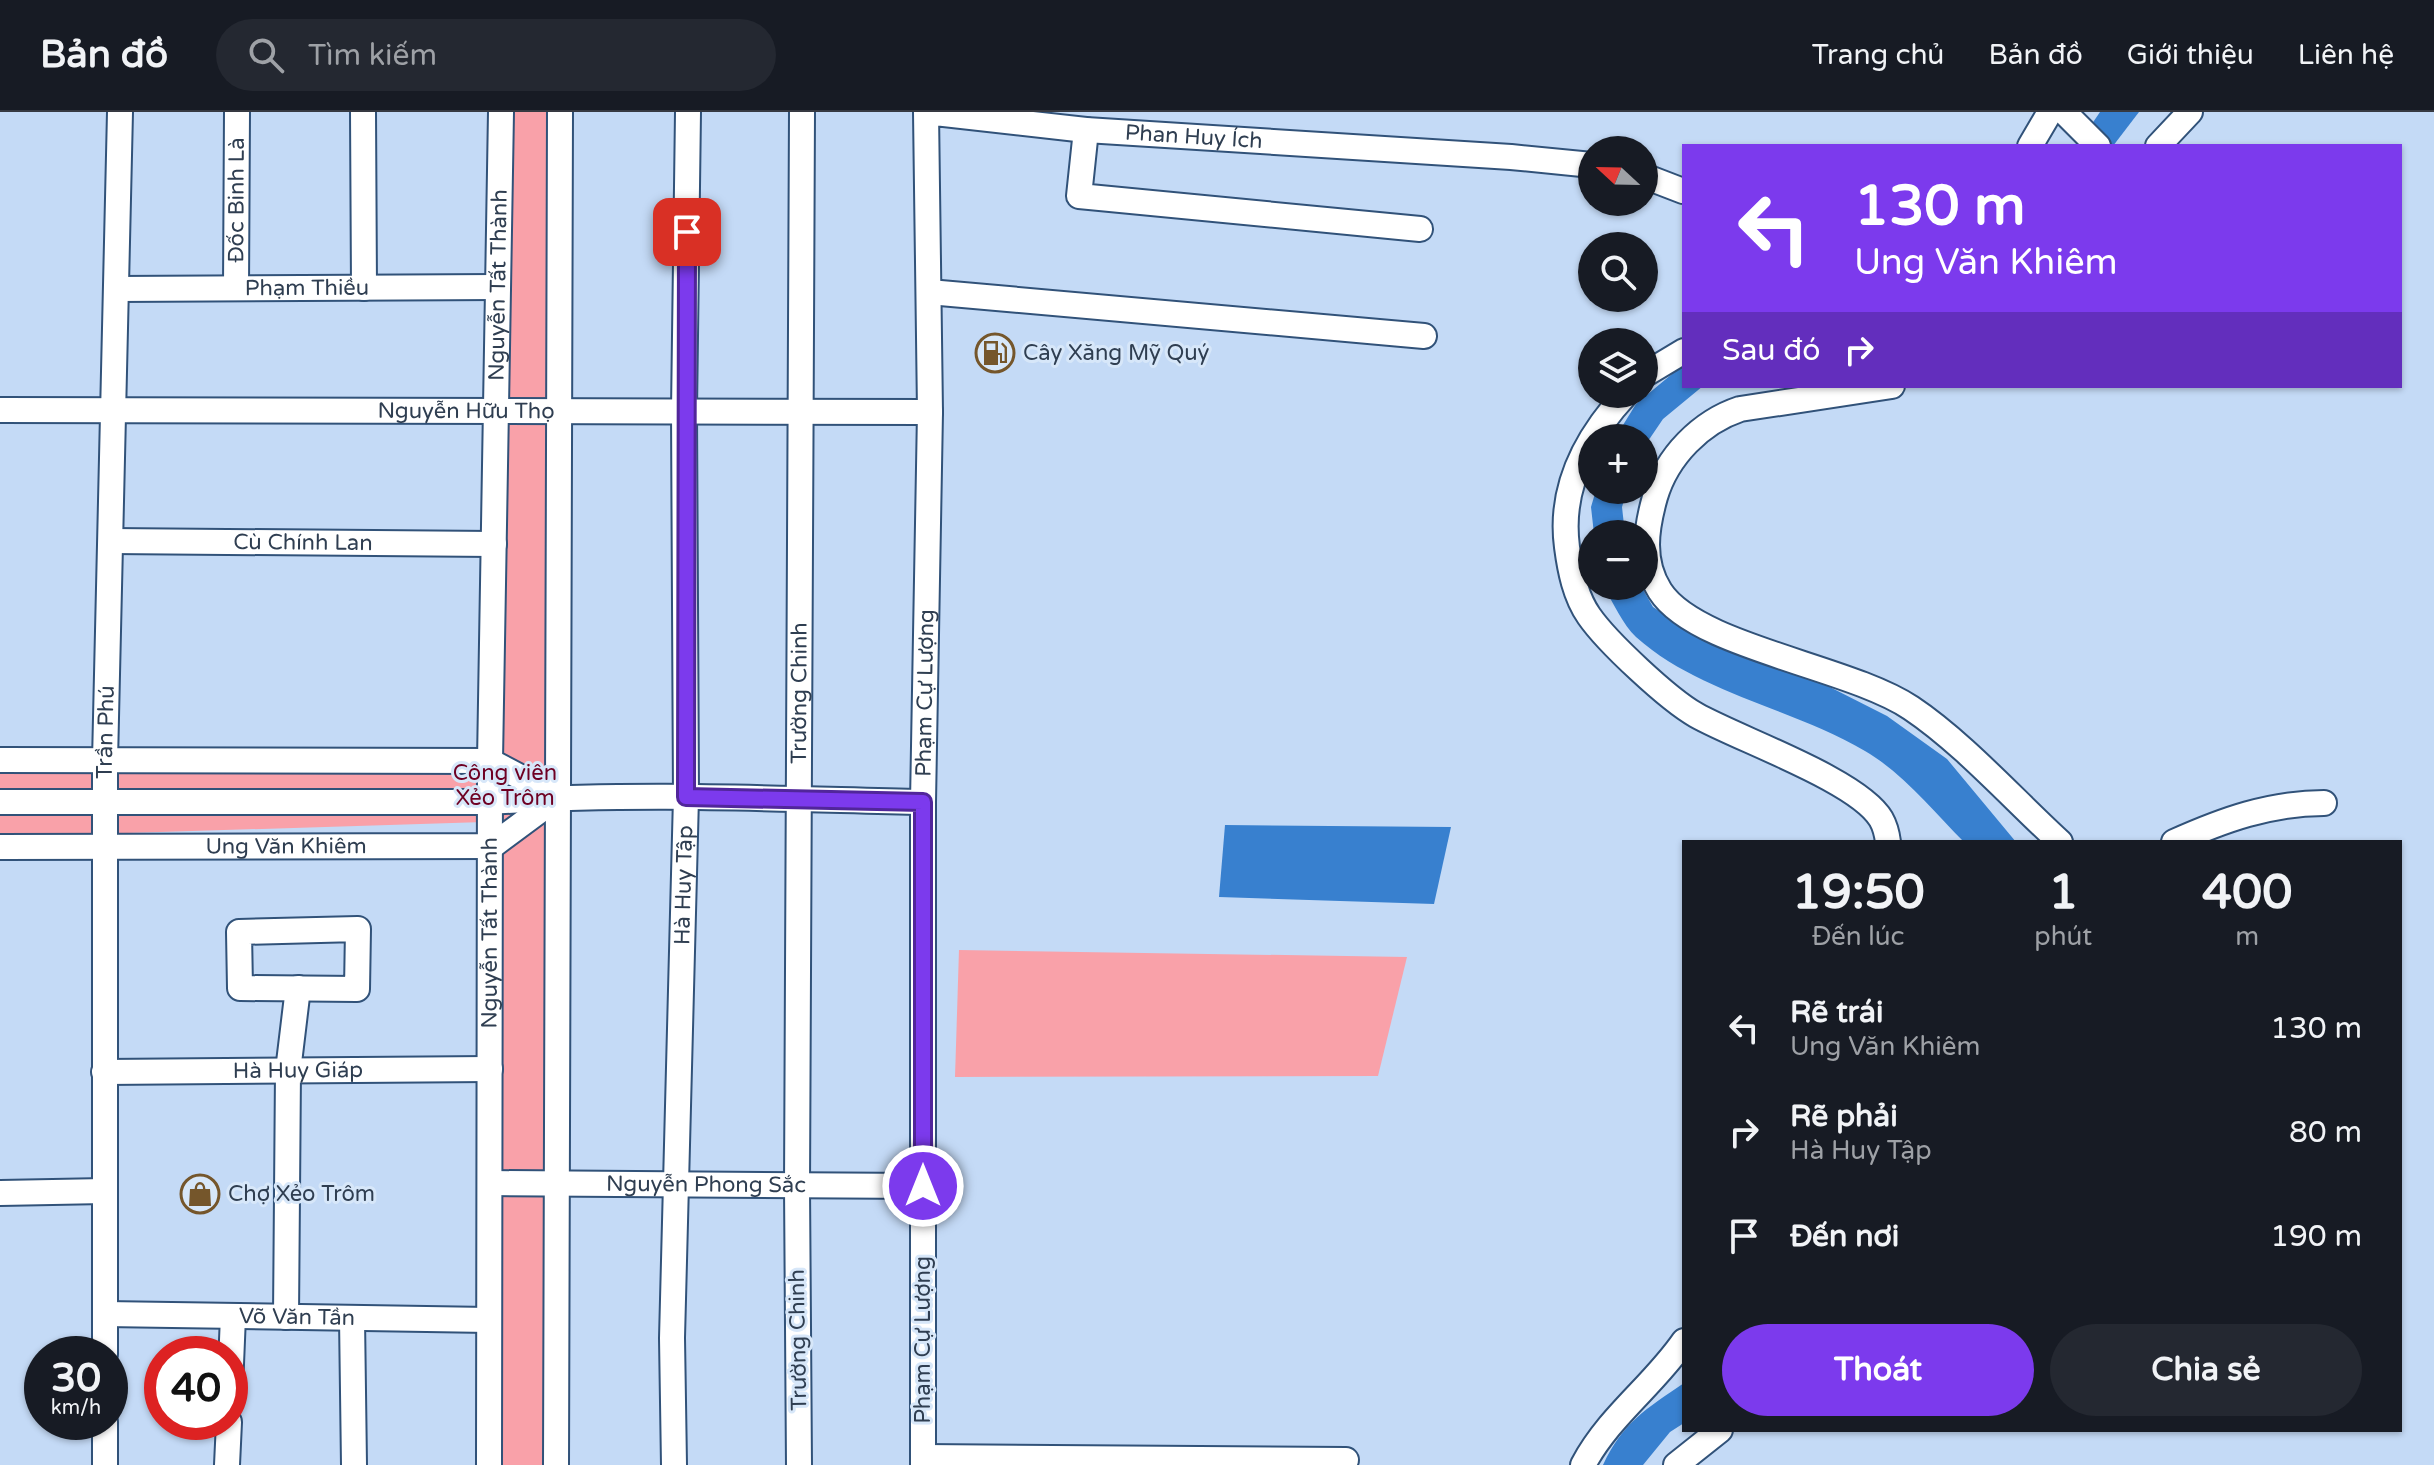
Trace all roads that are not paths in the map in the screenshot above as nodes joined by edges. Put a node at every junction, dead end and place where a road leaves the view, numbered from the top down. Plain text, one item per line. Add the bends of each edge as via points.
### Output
1 (120, 112) edge
2 (237, 112) edge
3 (363, 112) edge
4 (501, 112) edge
5 (560, 112) edge
6 (688, 112) edge
7 (802, 112) edge
8 (926, 112) edge
9 (2050, 112) edge
10 (2064, 112) edge
11 (2190, 112) edge
12 (1086, 130) junction
13 (2031, 144) edge
14 (2096, 144) edge
15 (2160, 144) edge
16 (1578, 164) edge
17 (1658, 181) edge
18 (1682, 191) edge
19 (1420, 229) dead end
20 (498, 287) junction
21 (236, 288) junction
22 (364, 288) junction
23 (117, 289) junction
24 (929, 292) junction
25 (1424, 336) dead end
26 (1682, 352) edge
27 (1658, 367) edge
28 (1879, 388) edge
29 (1612, 408) edge
30 (0, 410) edge
31 (115, 411) junction
32 (495, 411) junction
33 (560, 411) junction
34 (684, 411) junction
35 (930, 412) junction
36 (802, 413) junction
37 (111, 541) junction
38 (494, 544) junction
39 (0, 760) edge
40 (105, 761) junction
41 (490, 761) junction
42 (558, 797) junction
43 (686, 797) junction
44 (798, 800) junction
45 (0, 802) edge
46 (491, 802) junction
47 (923, 802) junction
48 (2324, 803) dead end
49 (104, 805) junction
50 (1887, 840) edge
51 (2058, 840) edge
52 (2179, 840) edge
53 (492, 846) junction
54 (0, 847) edge
55 (104, 847) junction
56 (298, 988) junction
57 (490, 1069) junction
58 (288, 1071) junction
59 (104, 1072) junction
60 (556, 1181) junction
61 (490, 1183) junction
62 (676, 1185) junction
63 (923, 1186) junction
64 (797, 1187) junction
65 (105, 1191) junction
66 (0, 1193) edge
67 (105, 1314) junction
68 (233, 1316) junction
69 (286, 1317) junction
70 (352, 1318) junction
71 (489, 1320) junction
72 (105, 1336) edge
73 (232, 1336) edge
74 (1682, 1344) edge
75 (1717, 1432) edge
76 (105, 1440) edge
77 (228, 1440) edge
78 (1346, 1460) dead end
79 (923, 1461) edge
80 (105, 1465) edge
81 (227, 1465) edge
82 (354, 1465) edge
83 (489, 1465) edge
84 (556, 1465) edge
85 (674, 1465) edge
86 (799, 1465) edge
87 (1583, 1465) edge
88 (1676, 1465) edge

1 - 23 street, Trần Phú
2 - 21 street, Đốc Binh Là
3 - 22 street
4 - 20 street, Nguyễn Tất Thành
5 - 33 street
6 - 34 street, Hà Huy Tập
7 - 36 street, Trường Chinh
8 - 12 street, Phan Huy Ích
8 - 24 street, Phạm Cự Lượng
9 - 13 street
10 - 14 street
11 - 15 street
12 - 16 street, Phan Huy Ích
12 - 19 street via 1079,196
17 - 18 street
20 - 22 street, Phạm Thiều
20 - 32 street, Nguyễn Tất Thành
21 - 22 street, Phạm Thiều
21 - 23 street, Phạm Thiều
23 - 31 street, Trần Phú
24 - 25 street
24 - 35 street, Phạm Cự Lượng
26 - 27 street
28 - 51 street via 1740,409 1720,415 1694,434 1669,465 1657,491 1646,530 1652,574 1673,606 1708,629 1860,682 1912,709
29 - 50 street via 1598,423 1576,465 1564,525 1570,575 1588,615 1667,695 1696,715 1838,783 1877,813
30 - 31 street, Nguyễn Hữu Thọ
31 - 32 street, Nguyễn Hữu Thọ
31 - 37 street, Trần Phú
32 - 33 street, Nguyễn Hữu Thọ
32 - 38 street, Nguyễn Tất Thành
33 - 34 street, Nguyễn Hữu Thọ
33 - 42 street
34 - 36 street, Nguyễn Hữu Thọ
34 - 43 street, Hà Huy Tập
35 - 36 street, Nguyễn Hữu Thọ
35 - 47 street, Phạm Cự Lượng
36 - 44 street, Trường Chinh
37 - 38 street, Cù Chính Lan
37 - 40 street, Trần Phú
38 - 41 street, Nguyễn Tất Thành
39 - 40 street, Ung Văn Khiêm
40 - 41 street, Ung Văn Khiêm
40 - 49 street, Trần Phú
41 - 42 street, Ung Văn Khiêm
41 - 46 street, Nguyễn Tất Thành
42 - 43 street, Ung Văn Khiêm
42 - 46 street, Ung Văn Khiêm
42 - 53 street
42 - 60 street
43 - 44 street, Ung Văn Khiêm
43 - 62 street, Hà Huy Tập
44 - 47 street, Ung Văn Khiêm
44 - 64 street, Trường Chinh
45 - 49 street, Ung Văn Khiêm
46 - 49 street, Ung Văn Khiêm
46 - 53 street, Nguyễn Tất Thành
47 - 63 street, Phạm Cự Lượng
48 - 52 street via 2247,813
49 - 55 street, Trần Phú
53 - 55 street, Ung Văn Khiêm
53 - 57 street, Nguyễn Tất Thành
54 - 55 street, Ung Văn Khiêm
55 - 59 street, Trần Phú
56 - 56 street via 357,989 358,929 239,932 240,988
56 - 58 street
57 - 58 street, Hà Huy Giáp
57 - 61 street, Nguyễn Tất Thành
58 - 59 street, Hà Huy Giáp
58 - 69 street
59 - 65 street, Trần Phú
60 - 61 street, Nguyễn Phong Sắc
60 - 62 street, Nguyễn Phong Sắc
60 - 84 street
61 - 71 street, Nguyễn Tất Thành
62 - 64 street, Nguyễn Phong Sắc
62 - 85 street, Hà Huy Tập
63 - 64 street, Nguyễn Phong Sắc
63 - 79 street, Phạm Cự Lượng
64 - 86 street, Trường Chinh
65 - 66 street
65 - 67 street, Trần Phú
67 - 68 street, Võ Văn Tần
67 - 72 street, Trần Phú
68 - 69 street, Võ Văn Tần
68 - 73 street
69 - 70 street, Võ Văn Tần
70 - 71 street, Võ Văn Tần
70 - 82 street
71 - 83 street, Nguyễn Tất Thành
74 - 87 street via 1597,1439
75 - 88 street
76 - 80 street
77 - 81 street
78 - 79 street

